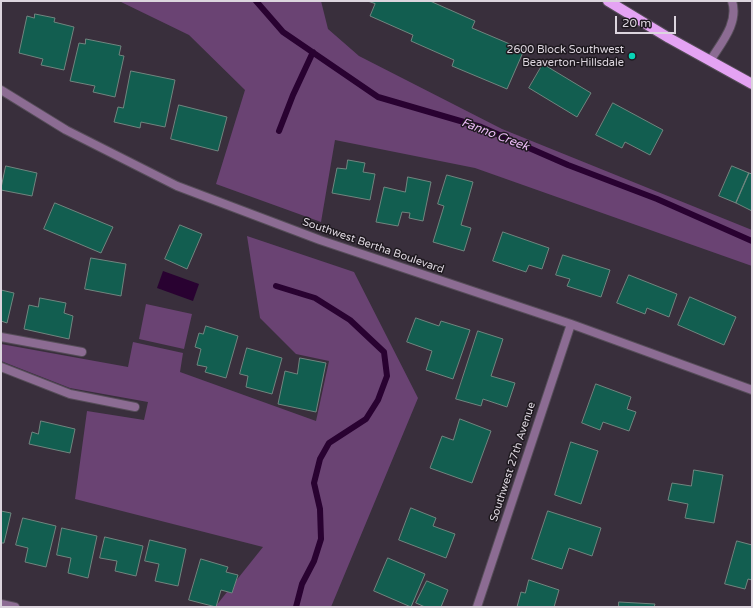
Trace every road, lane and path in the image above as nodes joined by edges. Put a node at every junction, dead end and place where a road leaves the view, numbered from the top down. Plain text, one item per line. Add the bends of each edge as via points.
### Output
1 (608, 1) edge
2 (732, 1) edge
3 (710, 61) junction
4 (752, 84) edge
5 (1, 90) edge
6 (571, 324) junction
7 (1, 337) edge
8 (82, 352) dead end
9 (1, 368) edge
10 (752, 390) edge
11 (135, 407) dead end
12 (1, 604) edge
13 (15, 607) edge
14 (477, 607) edge

1 - 3 main road
2 - 3 street via 732,25
3 - 4 main road
5 - 6 street, Southwest Bertha Boulevard via 66,130 177,186 320,240
6 - 10 street, Southwest Bertha Boulevard
6 - 14 street, Southwest 27th Avenue
7 - 8 street
9 - 11 street via 70,394
12 - 13 street

